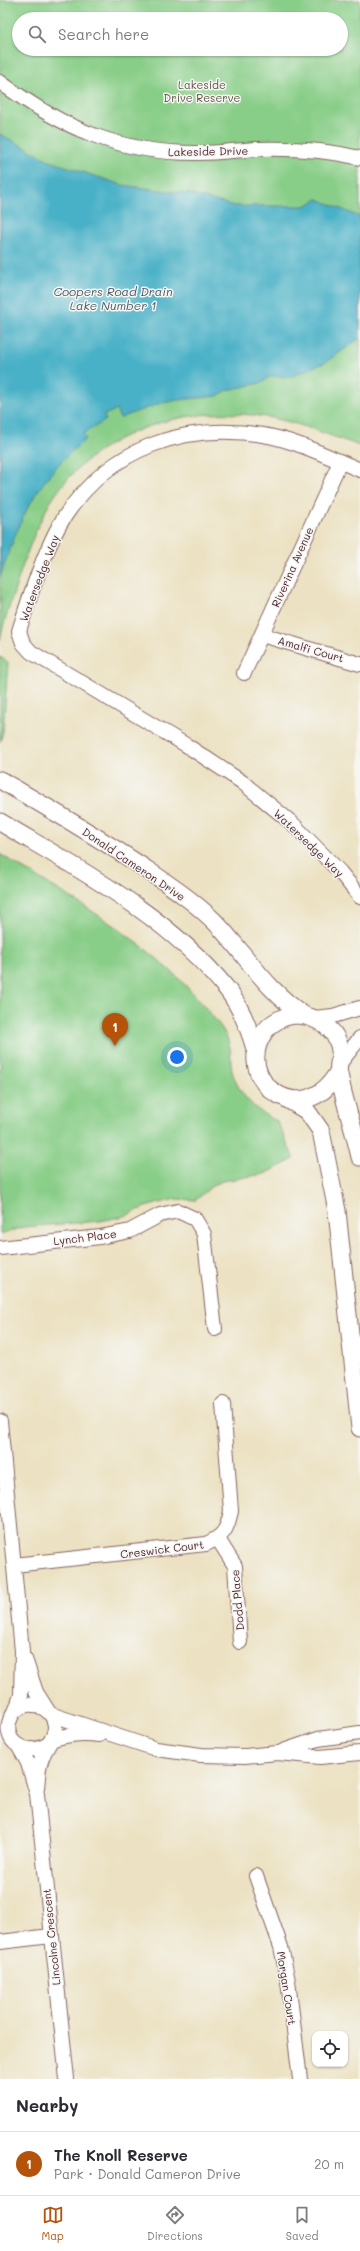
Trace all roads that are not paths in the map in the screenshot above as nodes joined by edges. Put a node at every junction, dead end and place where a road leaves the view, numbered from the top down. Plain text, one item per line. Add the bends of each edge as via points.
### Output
1 (0, 82) edge
2 (360, 158) edge
3 (340, 462) junction
4 (360, 470) edge
5 (262, 635) junction
6 (360, 664) edge
7 (244, 673) dead end
8 (0, 780) edge
9 (0, 822) edge
10 (360, 897) edge
11 (360, 1008) edge
12 (309, 1017) junction
13 (360, 1038) edge
14 (256, 1052) junction
15 (339, 1068) junction
16 (287, 1099) junction
17 (360, 1157) edge
18 (0, 1248) edge
19 (215, 1329) dead end
20 (223, 1404) dead end
21 (0, 1422) edge
22 (360, 1428) edge
23 (218, 1539) junction
24 (14, 1565) junction
25 (240, 1642) dead end
26 (22, 1652) junction
27 (49, 1712) junction
28 (9, 1716) edge
29 (360, 1733) edge
30 (116, 1737) junction
31 (0, 1740) edge
32 (49, 1742) junction
33 (17, 1745) junction
34 (278, 1752) junction
35 (360, 1753) edge
36 (36, 1794) junction
37 (256, 1876) dead end
38 (51, 1936) junction
39 (0, 1942) edge
40 (67, 2079) edge
41 (300, 2079) edge

1 - 2 street, Lakeside Drive via 62,123 108,140 153,151 200,153 258,149 306,150
3 - 4 street, Watersedge Way
3 - 5 street, Riverina Avenue
3 - 10 street, Watersedge Way via 284,440 241,432 185,435 133,452 108,468 84,491 64,516 50,546 19,631 31,652 186,745 242,782 293,824 340,872
5 - 6 street, Amalfi Court
5 - 7 street, Riverina Avenue
8 - 12 street, Donald Cameron Drive via 88,831 164,882 214,922 257,973 288,1004
9 - 14 street via 137,906 185,945 228,990 249,1028
11 - 12 street via 333,1016
12 - 14 street via 292,1016 273,1024 260,1039
12 - 15 street via 326,1025 335,1036 340,1049
13 - 15 street
14 - 16 street via 257,1067 263,1081 274,1092
15 - 16 street via 332,1083 318,1095 300,1100
15 - 17 street
16 - 22 street via 307,1111 321,1131 337,1211
18 - 19 street, Lynch Place via 100,1237 130,1231 160,1215 178,1211 195,1219 204,1234
20 - 23 street, Creswick Court via 231,1511 227,1528
21 - 24 street
23 - 24 street, Creswick Court via 206,1544
23 - 25 street, Dodd Place via 235,1566
24 - 26 street
26 - 27 street via 36,1692
26 - 28 street via 21,1695
27 - 28 street via 35,1705 22,1706
27 - 30 street
27 - 32 street via 55,1727
28 - 33 street via 9,1730
29 - 34 street via 318,1739
30 - 32 street via 82,1733 66,1735
30 - 34 street via 156,1749 201,1755 245,1756
31 - 33 street
32 - 33 street via 34,1751
32 - 36 street, Lincolne Crescent via 41,1762
33 - 36 street, Lincolne Crescent via 28,1763
34 - 35 street via 320,1757
36 - 38 street, Lincolne Crescent
37 - 41 street, Morgan Court via 281,1947
38 - 39 street
38 - 40 street, Lincolne Crescent

